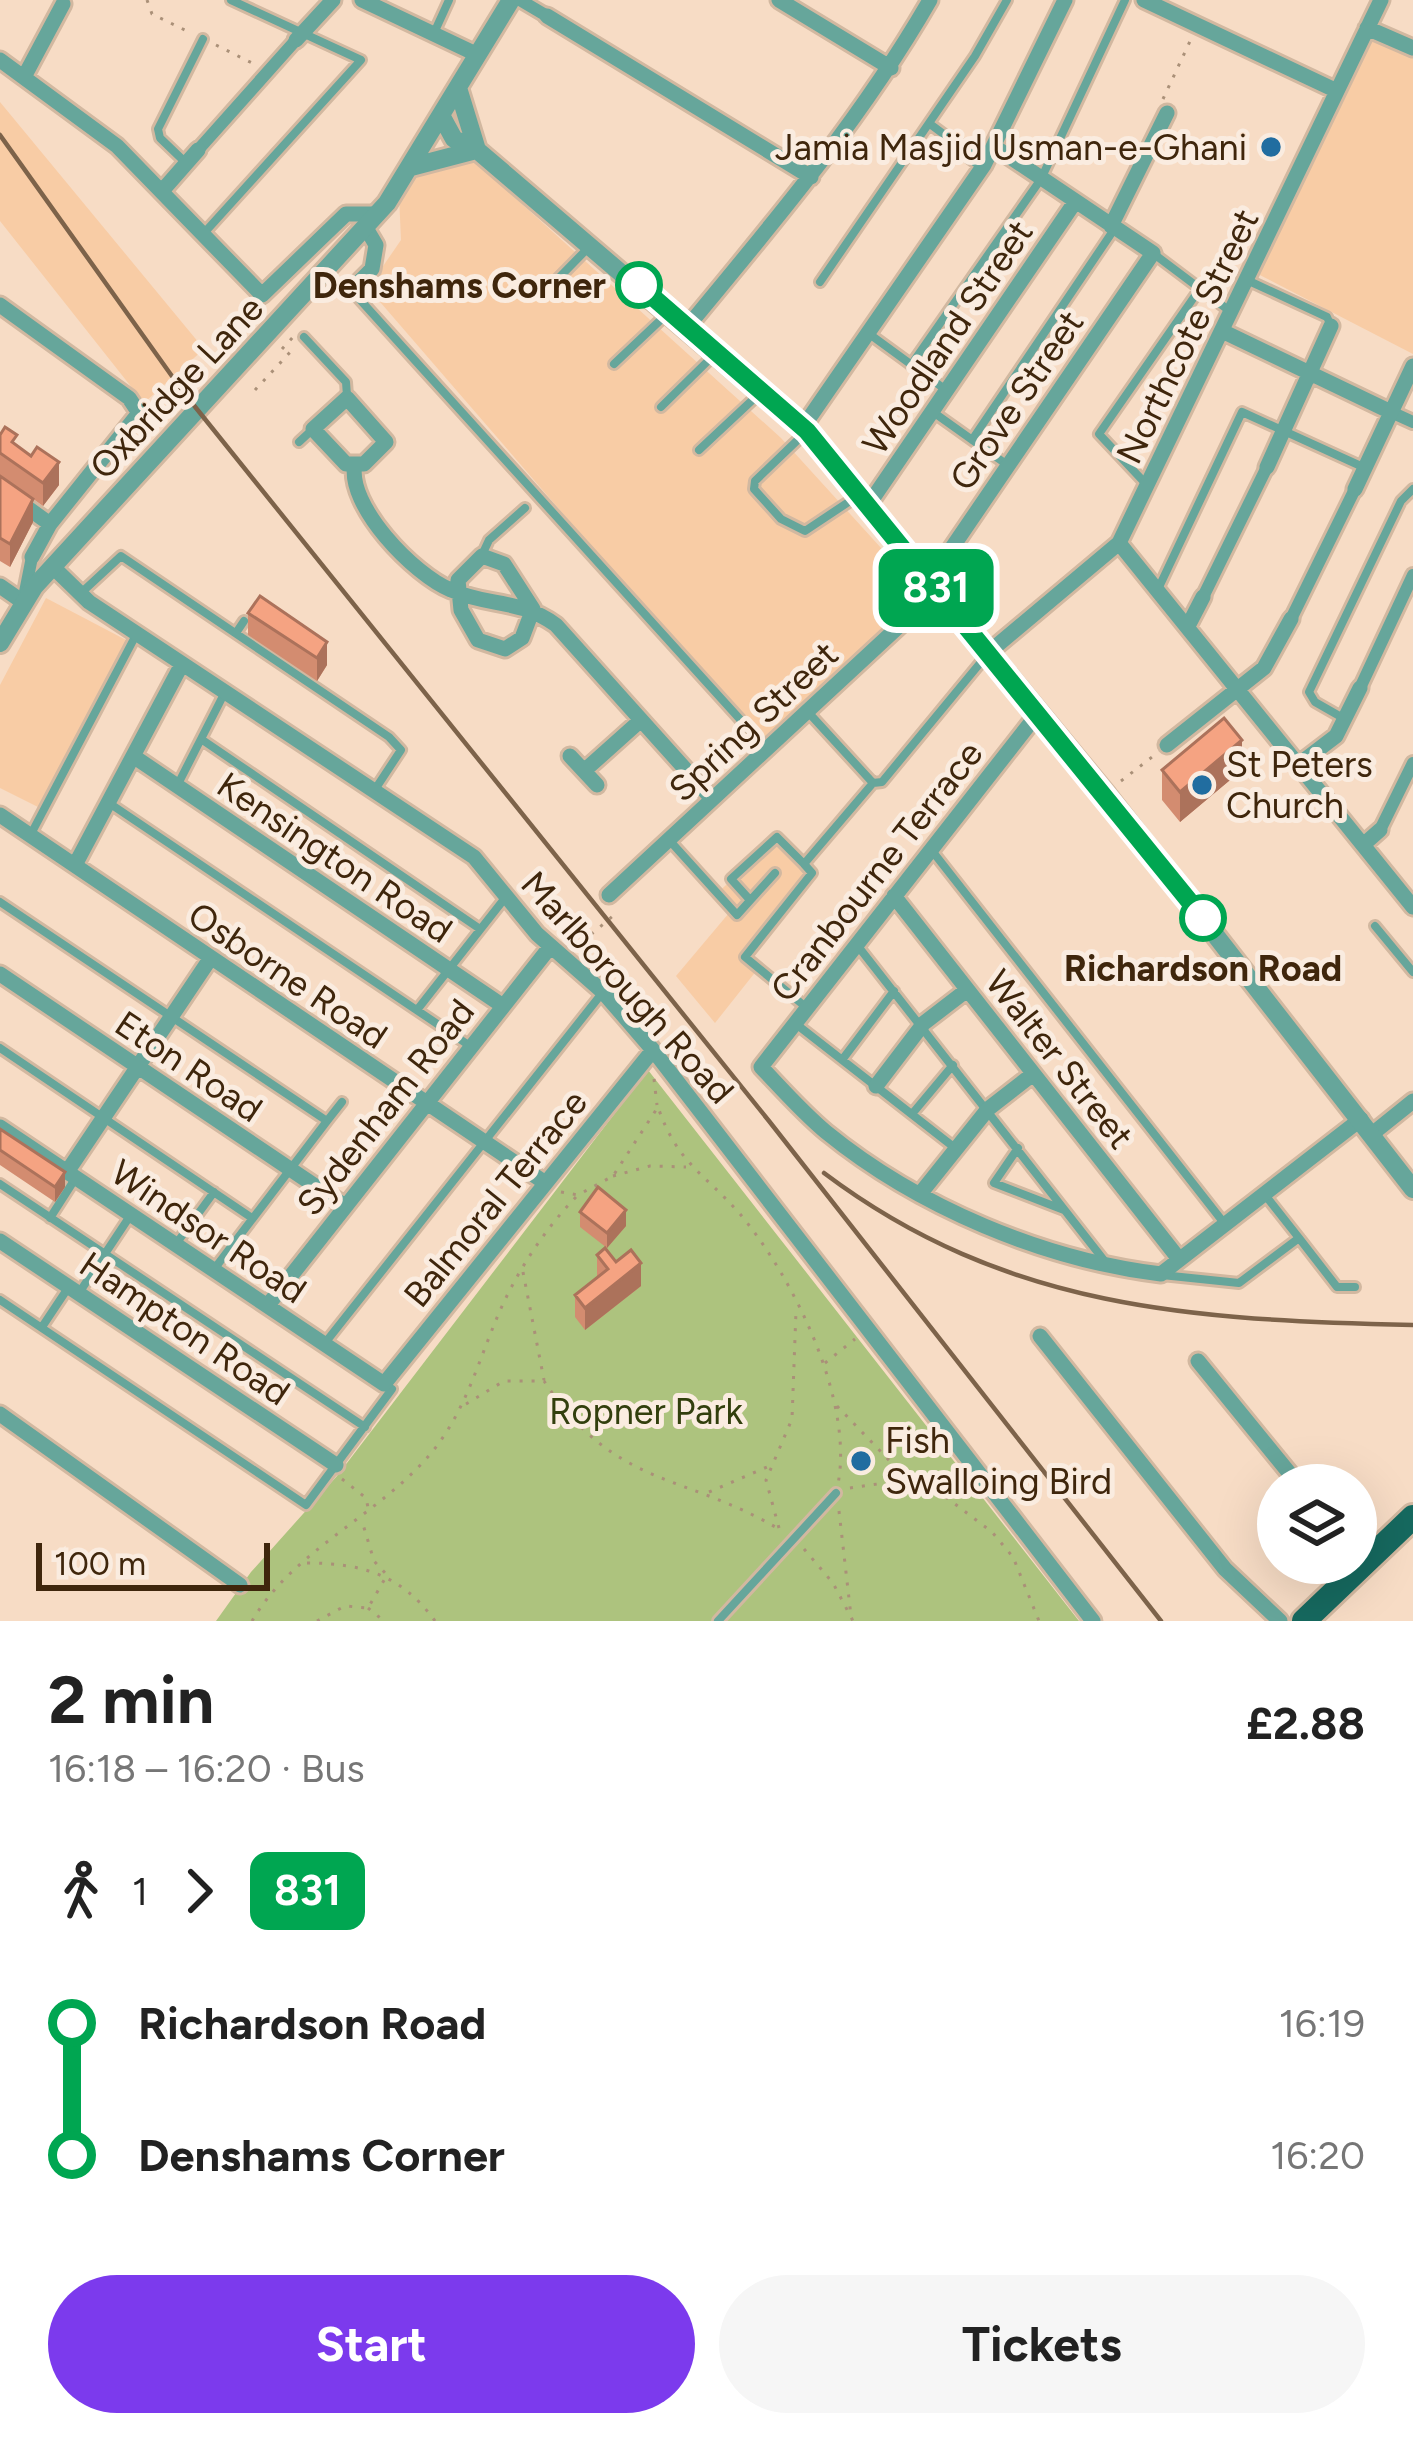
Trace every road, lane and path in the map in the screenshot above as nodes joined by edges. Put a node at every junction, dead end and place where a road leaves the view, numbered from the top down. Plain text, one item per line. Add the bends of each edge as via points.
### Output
1 (231, 0) edge
2 (333, 0) edge
3 (362, 0) edge
4 (449, 0) edge
5 (516, 0) edge
6 (779, 0) edge
7 (930, 0) edge
8 (1006, 0) edge
9 (1064, 0) edge
10 (1126, 0) edge
11 (1144, 0) edge
12 (1381, 0) edge
13 (63, 4) dead end
14 (547, 16) joint
15 (1198, 25) junction
16 (1367, 28) junction
17 (433, 34) junction
18 (299, 37) junction
19 (203, 39) dead end
20 (1413, 48) edge
21 (478, 56) junction
22 (0, 60) edge
23 (891, 68) junction
24 (24, 77) junction
25 (458, 88) junction
26 (1337, 91) junction
27 (1167, 113) joint
28 (442, 117) junction
29 (930, 124) junction
30 (995, 147) junction
31 (962, 148) joint
32 (477, 150) junction
33 (192, 156) junction
34 (984, 165) junction
35 (411, 167) junction
36 (811, 177) junction
37 (1041, 179) junction
38 (162, 191) junction
39 (1075, 202) junction
40 (372, 221) junction
41 (1113, 227) junction
42 (204, 233) junction
43 (591, 245) junction
44 (1153, 253) junction
45 (1247, 280) junction
46 (820, 282) dead end
47 (351, 290) joint
48 (1199, 290) junction
49 (543, 294) dead end
50 (0, 305) edge
51 (669, 312) junction
52 (1231, 312) junction
53 (688, 326) junction
54 (1331, 326) joint
55 (1222, 331) junction
56 (868, 333) junction
57 (299, 338) junction
58 (282, 349) dead end
59 (717, 352) junction
60 (614, 364) dead end
61 (911, 365) junction
62 (1413, 366) edge
63 (1311, 373) junction
64 (255, 390) dead end
65 (762, 391) junction
66 (947, 391) junction
67 (347, 398) junction
68 (661, 407) dead end
69 (933, 412) junction
70 (1390, 412) junction
71 (1413, 422) edge
72 (313, 429) junction
73 (805, 429) junction
74 (1285, 431) junction
75 (972, 440) junction
76 (299, 442) dead end
77 (699, 450) dead end
78 (355, 464) junction
79 (1008, 465) junction
80 (1267, 467) joint
81 (1364, 468) junction
82 (1148, 486) junction
83 (0, 488) edge
84 (1355, 489) joint
85 (1413, 489) edge
86 (864, 499) junction
87 (525, 508) dead end
88 (50, 524) junction
89 (1119, 543) junction
90 (482, 556) junction
91 (32, 557) joint
92 (53, 567) junction
93 (1413, 575) edge
94 (934, 585) junction
95 (0, 586) edge
96 (1158, 589) junction
97 (80, 594) junction
98 (459, 594) junction
99 (1203, 597) joint
100 (22, 602) junction
101 (533, 609) junction
102 (1292, 619) joint
103 (244, 621) edge
104 (1188, 626) junction
105 (236, 633) junction
106 (137, 634) junction
107 (0, 643) edge
108 (988, 653) junction
109 (182, 664) junction
110 (1360, 688) joint
111 (1238, 691) junction
112 (225, 692) junction
113 (807, 711) junction
114 (1039, 712) junction
115 (1345, 718) junction
116 (641, 720) junction
117 (201, 740) junction
118 (1166, 745) joint
119 (766, 749) junction
120 (133, 756) junction
121 (570, 756) dead end
122 (1413, 763) edge
123 (1298, 765) junction
124 (584, 771) junction
125 (874, 783) junction
126 (596, 785) dead end
127 (177, 786) junction
128 (374, 791) junction
129 (1105, 794) junction
130 (712, 799) junction
131 (108, 802) junction
132 (0, 815) edge
133 (1380, 830) joint
134 (31, 836) junction
135 (670, 841) junction
136 (1363, 845) junction
137 (931, 849) junction
138 (804, 864) junction
139 (75, 866) junction
140 (776, 873) dead end
141 (507, 896) junction
142 (608, 896) dead end
143 (894, 896) junction
144 (750, 900) junction
145 (0, 902) edge
146 (1413, 907) edge
147 (614, 915) dead end
148 (1376, 926) dead end
149 (480, 929) junction
150 (856, 944) junction
151 (550, 947) junction
152 (210, 958) junction
153 (599, 963) dead end
154 (448, 970) junction
155 (1413, 972) edge
156 (0, 974) edge
157 (968, 990) junction
158 (894, 991) junction
159 (603, 992) junction
160 (503, 1006) junction
161 (807, 1008) junction
162 (417, 1010) junction
163 (171, 1016) junction
164 (795, 1023) junction
165 (922, 1026) junction
166 (471, 1047) junction
167 (0, 1048) edge
168 (653, 1050) junction
169 (842, 1060) junction
170 (953, 1065) junction
171 (136, 1068) junction
172 (653, 1070) dead end
173 (1034, 1074) junction
174 (876, 1087) junction
175 (1413, 1101) edge
176 (343, 1102) dead end
177 (426, 1104) junction
178 (658, 1107) junction
179 (988, 1109) junction
180 (912, 1114) junction
181 (103, 1117) junction
182 (327, 1121) junction
183 (0, 1127) edge
184 (1367, 1127) junction
185 (484, 1142) junction
186 (955, 1148) junction
187 (1018, 1148) junction
188 (688, 1167) junction
189 (290, 1169) junction
190 (71, 1175) junction
191 (613, 1176) junction
192 (544, 1182) junction
193 (0, 1184) edge
194 (1413, 1190) edge
195 (214, 1192) junction
196 (920, 1194) junction
197 (1264, 1194) junction
198 (578, 1196) junction
199 (345, 1206) junction
200 (1066, 1210) junction
201 (131, 1214) junction
202 (50, 1218) junction
203 (252, 1218) junction
204 (1225, 1224) junction
205 (1299, 1238) junction
206 (0, 1241) edge
207 (176, 1244) junction
208 (104, 1255) junction
209 (1179, 1259) junction
210 (1109, 1268) junction
211 (214, 1269) junction
212 (523, 1271) junction
213 (1161, 1274) junction
214 (1355, 1287) dead end
215 (74, 1290) junction
216 (0, 1300) edge
217 (268, 1305) junction
218 (796, 1310) junction
219 (41, 1328) junction
220 (862, 1335) dead end
221 (1040, 1336) dead end
222 (324, 1344) junction
223 (1198, 1361) dead end
224 (824, 1363) junction
225 (544, 1381) junction
226 (384, 1384) junction
227 (836, 1405) junction
228 (461, 1409) junction
229 (0, 1414) edge
230 (365, 1427) junction
231 (1282, 1464) edge
232 (768, 1466) junction
233 (334, 1468) junction
234 (908, 1480) junction
235 (708, 1492) junction
236 (836, 1492) junction
237 (369, 1514) junction
238 (1413, 1517) edge
239 (361, 1520) junction
240 (779, 1529) junction
241 (795, 1540) junction
242 (1377, 1542) edge
243 (306, 1563) junction
244 (387, 1575) junction
245 (1336, 1584) edge
246 (240, 1585) dead end
247 (368, 1608) junction
248 (852, 1618) edge
249 (251, 1621) edge
250 (317, 1621) edge
251 (384, 1621) edge
252 (435, 1621) edge
253 (718, 1621) edge
254 (1039, 1621) edge
255 (1094, 1621) edge
256 (1280, 1621) edge
257 (1304, 1621) edge

1 - 18 lane
2 - 18 street
3 - 17 street
4 - 17 lane
5 - 14 street
5 - 21 street, Oxbridge Lane
6 - 23 street
7 - 23 street
8 - 29 lane
9 - 30 street
10 - 37 lane
11 - 15 street
12 - 16 street, Northcote Street
13 - 24 street
14 - 36 street
15 - 26 street
15 - 27 path via 1159,108
16 - 20 street
16 - 26 street, Northcote Street
17 - 21 street
18 - 33 street
18 - 42 lane via 361,60
19 - 33 lane via 158,129
21 - 25 street, Oxbridge Lane
22 - 24 street
23 - 36 street
24 - 38 street via 81,115
25 - 28 street, Oxbridge Lane
25 - 32 street
26 - 45 street, Northcote Street
27 - 41 street
28 - 32 street via 454,139
28 - 35 street, Oxbridge Lane
29 - 31 lane
29 - 46 lane
30 - 34 street
30 - 37 street
31 - 34 street
32 - 35 street
32 - 43 street
33 - 38 street
34 - 56 street
35 - 40 street, Oxbridge Lane
36 - 53 street
37 - 39 street
37 - 61 lane
38 - 42 street
39 - 41 street
39 - 66 street, Woodland Street
40 - 42 street via 346,214 262,295
40 - 47 street via 372,268
40 - 92 street, Oxbridge Lane
41 - 44 street
41 - 75 lane
43 - 49 lane
43 - 51 street
44 - 48 lane
44 - 79 street, Grove Street
45 - 52 street, Northcote Street
45 - 54 lane
47 - 119 lane
48 - 52 lane
48 - 82 lane via 1099,434
50 - 88 street via 129,398 140,418
51 - 53 street
51 - 60 lane
52 - 55 street, Northcote Street
53 - 59 street
54 - 63 street
55 - 63 street
55 - 82 street, Northcote Street
56 - 61 lane
56 - 73 street
57 - 58 path
57 - 64 path
57 - 67 lane via 346,382
59 - 65 street
59 - 68 lane
61 - 66 lane
62 - 70 street
63 - 70 street
63 - 74 street
65 - 73 street
65 - 77 lane
66 - 69 street, Woodland Street
67 - 72 street
67 - 78 street via 393,436
69 - 75 lane
69 - 86 street, Woodland Street
70 - 71 street
70 - 81 street
72 - 76 lane
72 - 78 street
73 - 86 street
73 - 86 lane via 754,489 781,520 806,531
74 - 80 street
74 - 81 lane
74 - 96 lane via 1243,412
75 - 79 lane
78 - 98 street via 351,480 362,506 422,572
79 - 94 street, Grove Street
80 - 99 street
81 - 84 street
82 - 89 street, Northcote Street
83 - 88 street
84 - 102 street
85 - 115 lane via 1309,692
86 - 94 street
87 - 90 lane
88 - 91 street
89 - 96 street
89 - 108 street, Northcote Street
90 - 98 street via 458,580
90 - 101 street via 504,564
91 - 100 street
92 - 97 street, Marlborough Road
92 - 100 street, Oxbridge Lane
93 - 110 street
94 - 108 street
94 - 113 street, Spring Street
95 - 100 street
96 - 104 street
97 - 105 lane via 121,556
97 - 106 street, Marlborough Road
98 - 101 street
98 - 101 street via 471,630 495,650 522,638
99 - 104 street
100 - 107 street, Oxbridge Lane
101 - 116 street
102 - 111 street via 1264,668
103 - 105 lane
104 - 111 street
105 - 128 lane via 401,750
106 - 109 street, Marlborough Road
106 - 134 lane
108 - 114 street
108 - 125 lane
109 - 112 street, Marlborough Road
109 - 120 street
110 - 115 street
111 - 118 street
111 - 123 street
112 - 117 lane
112 - 128 street, Marlborough Road
113 - 119 street, Spring Street
113 - 125 lane
114 - 129 street
114 - 137 street, Cranbourne Terrace
115 - 123 street via 1336,736
116 - 124 street
116 - 130 street
117 - 127 lane
117 - 149 lane
118 - 129 path
119 - 130 street, Spring Street
120 - 127 street, Kensington Road
120 - 131 street
121 - 124 street
122 - 133 street
123 - 136 street
124 - 126 street
125 - 138 lane
127 - 154 street, Kensington Road
128 - 141 street, Marlborough Road via 474,857
129 - 184 street
130 - 135 street, Spring Street
131 - 139 street
131 - 162 lane
132 - 134 street, Osborne Road
133 - 136 street
134 - 139 street, Osborne Road
135 - 142 street, Spring Street
135 - 144 lane via 736,915
136 - 146 street
137 - 143 street, Cranbourne Terrace
137 - 204 lane
138 - 144 lane via 777,837 731,879
138 - 161 lane via 812,873 745,957
139 - 152 street, Osborne Road
140 - 144 lane
141 - 149 lane
141 - 151 street, Marlborough Road
143 - 150 street, Cranbourne Terrace
143 - 157 street, Walter Street
145 - 163 lane
147 - 153 path, bridge via 582,942
148 - 155 lane
149 - 154 lane
150 - 158 lane
150 - 161 street, Cranbourne Terrace
151 - 159 street, Marlborough Road
151 - 160 street, Sydenham Road
152 - 163 street
152 - 177 street, Osborne Road
154 - 160 street, Kensington Road
154 - 162 lane
156 - 171 street, Eton Road
157 - 165 street
157 - 173 street, Walter Street
158 - 165 lane
158 - 169 lane
159 - 168 street, Marlborough Road
159 - 185 lane
160 - 166 street, Sydenham Road
161 - 164 street, Cranbourne Terrace
162 - 166 lane
163 - 171 street
163 - 182 lane
164 - 169 lane
164 - 196 street, Cranbourne Terrace via 761,1067 827,1132
165 - 170 lane
165 - 174 street
166 - 177 street, Sydenham Road
167 - 181 lane
168 - 192 street, Balmoral Terrace
168 - 255 street, Marlborough Road
169 - 174 lane
170 - 179 lane
170 - 180 lane
171 - 181 street
171 - 189 street, Eton Road
172 - 178 path
173 - 179 street
173 - 209 street, Walter Street
174 - 180 lane
175 - 184 street
176 - 182 lane
177 - 185 street, Osborne Road
177 - 199 street, Sydenham Road
178 - 188 path
178 - 191 path
179 - 186 street
179 - 187 lane
180 - 186 lane
181 - 190 street
181 - 195 lane
182 - 189 lane
183 - 190 street, Windsor Road
184 - 194 street
184 - 197 street
185 - 192 street, Osborne Road
185 - 222 lane
186 - 196 street
187 - 200 lane
187 - 200 lane via 994,1183
188 - 191 path
188 - 218 path via 738,1212
189 - 199 street, Eton Road
189 - 203 lane
190 - 201 street, Windsor Road
190 - 202 lane
191 - 198 path
192 - 198 path
192 - 226 street, Balmoral Terrace
193 - 202 lane
195 - 203 lane
195 - 207 lane
196 - 210 street via 1073,1261
197 - 204 street
197 - 205 lane
198 - 212 path
199 - 217 street, Sydenham Road
200 - 210 lane
201 - 207 street, Windsor Road
201 - 208 lane
202 - 208 lane
203 - 211 lane
204 - 209 street
205 - 213 lane via 1239,1283
205 - 214 lane via 1337,1287
206 - 215 street, Hampton Road
207 - 211 street, Windsor Road
208 - 215 lane
208 - 230 lane
209 - 213 street
210 - 213 street
211 - 217 street, Windsor Road
212 - 225 path
212 - 228 path
215 - 219 lane
215 - 233 street, Hampton Road
216 - 219 lane
217 - 222 street, Windsor Road
218 - 224 path
218 - 232 path via 792,1419
219 - 233 lane via 306,1505
220 - 224 path
221 - 256 street via 1225,1569
222 - 226 street, Windsor Road
223 - 231 street
224 - 227 path
225 - 228 path via 504,1382
225 - 235 path via 574,1421 623,1463 663,1483
226 - 230 lane via 392,1389
227 - 234 path
227 - 236 path
228 - 237 path via 408,1480
229 - 246 street
230 - 233 lane
232 - 235 path
232 - 240 path via 767,1496
233 - 237 path via 366,1498
234 - 236 path
234 - 254 path via 992,1532 1013,1557
235 - 240 path
236 - 241 lane
236 - 248 path
237 - 239 path
238 - 242 main road
239 - 243 path
239 - 244 path
240 - 241 path
241 - 248 path
241 - 253 lane
243 - 244 path
243 - 249 path
244 - 247 path
244 - 252 path
245 - 257 main road
247 - 250 path via 345,1606
247 - 251 path

